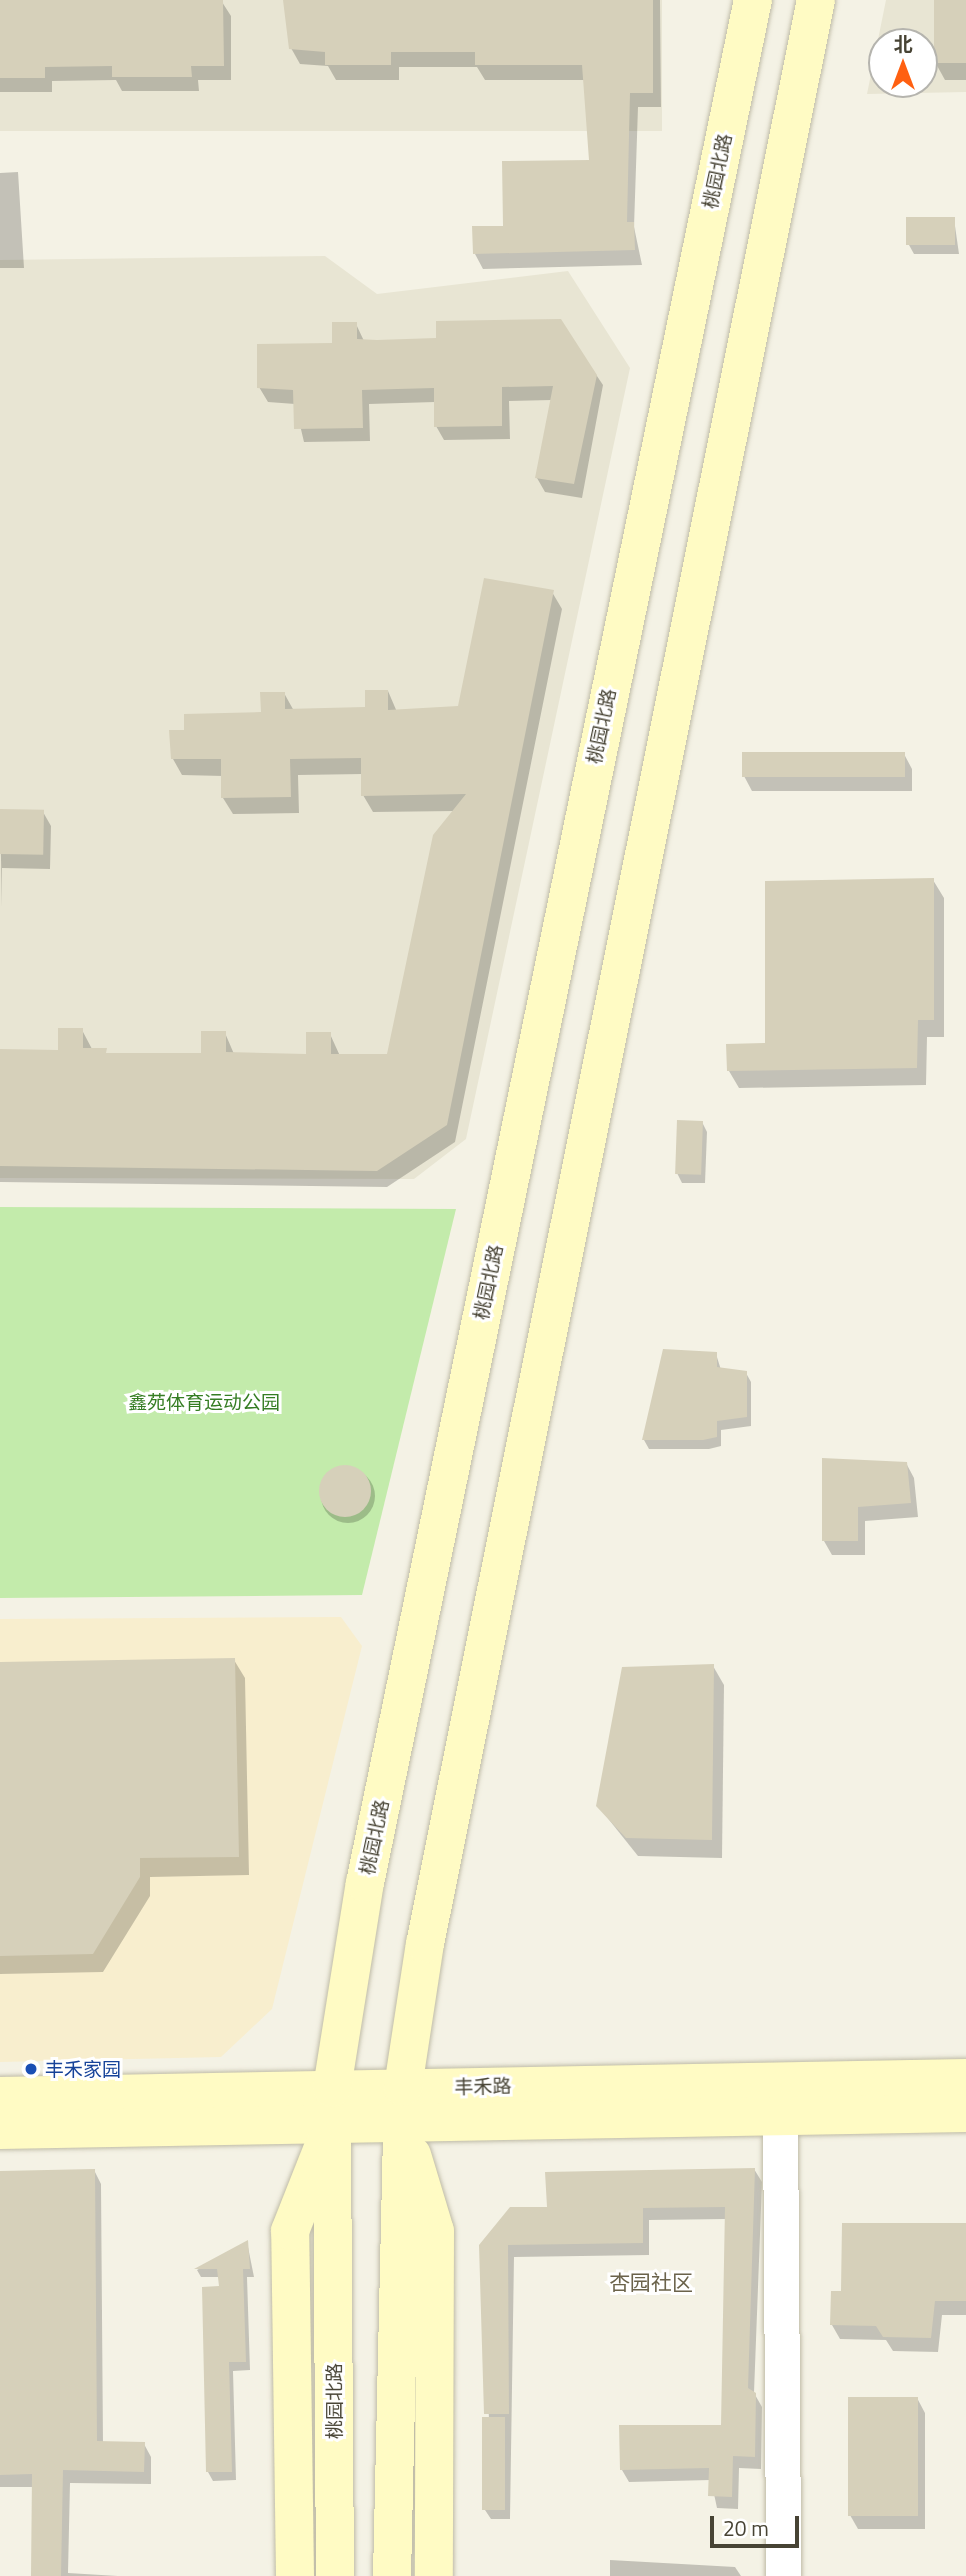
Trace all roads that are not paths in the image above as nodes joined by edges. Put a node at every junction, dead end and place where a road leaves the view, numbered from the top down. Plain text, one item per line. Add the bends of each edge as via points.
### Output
1 (753, 0) edge
2 (816, 0) edge
3 (966, 2078) edge
4 (403, 2087) junction
5 (332, 2088) junction
6 (0, 2096) edge
7 (966, 2113) edge
8 (780, 2117) junction
9 (403, 2125) junction
10 (332, 2127) junction
11 (0, 2130) edge
12 (295, 2576) edge
13 (335, 2576) edge
14 (392, 2576) edge
15 (434, 2576) edge
16 (783, 2576) edge

1 - 5 main road, 桃园北路 via 365,1883
2 - 4 main road via 598,1066
3 - 4 main road, 丰禾路
4 - 5 main road, 丰禾路
4 - 9 main road
5 - 6 main road, 丰禾路
5 - 10 main road, 桃园北路
7 - 8 main road, 丰禾路
8 - 9 main road, 丰禾路
8 - 16 street
9 - 10 main road, 丰禾路
9 - 14 main road
9 - 15 main road via 435,2231
10 - 11 main road, 丰禾路
10 - 12 main road via 290,2231
10 - 13 main road, 桃园北路

